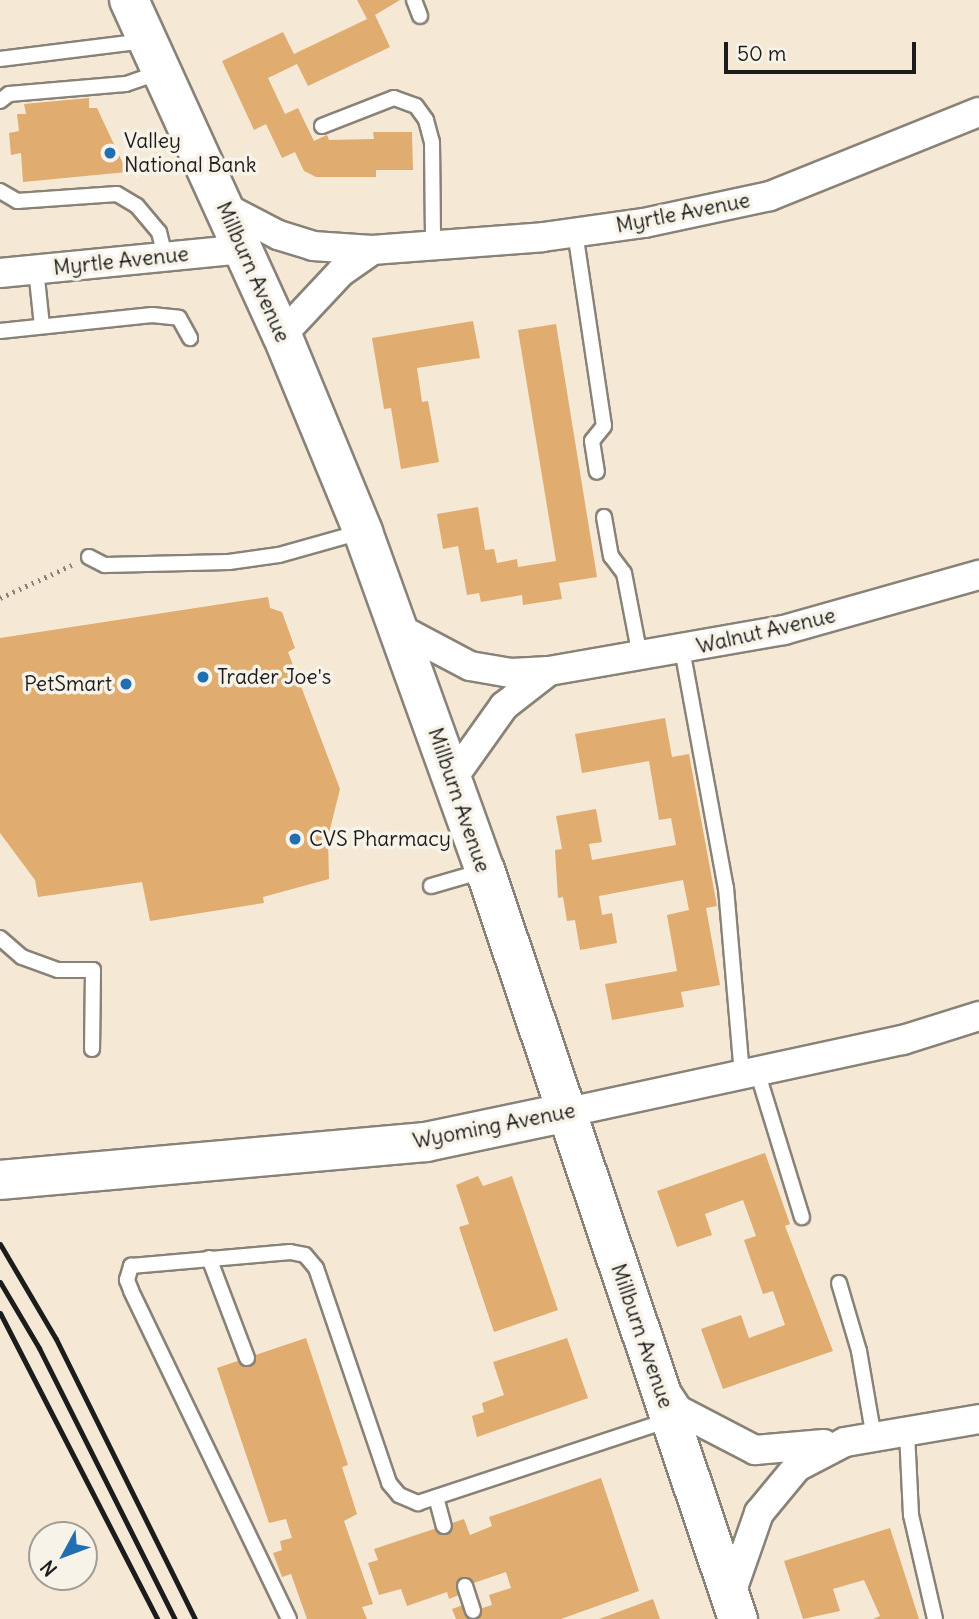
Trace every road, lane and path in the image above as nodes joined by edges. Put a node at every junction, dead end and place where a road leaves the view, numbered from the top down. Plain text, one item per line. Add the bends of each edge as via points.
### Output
1 (129, 0) edge
2 (414, 0) edge
3 (420, 16) dead end
4 (155, 56) junction
5 (0, 59) edge
6 (0, 101) edge
7 (979, 112) edge
8 (322, 126) dead end
9 (0, 191) edge
10 (226, 208) junction
11 (575, 232) junction
12 (433, 246) junction
13 (243, 248) junction
14 (372, 250) junction
15 (165, 257) junction
16 (36, 269) junction
17 (0, 273) edge
18 (42, 326) junction
19 (0, 331) edge
20 (282, 335) junction
21 (190, 338) dead end
22 (597, 472) dead end
23 (604, 517) dead end
24 (363, 532) junction
25 (89, 557) joint
26 (979, 575) edge
27 (0, 598) edge
28 (398, 628) junction
29 (682, 649) junction
30 (639, 656) junction
31 (550, 671) junction
32 (452, 779) junction
33 (485, 870) junction
34 (431, 886) dead end
35 (0, 937) edge
36 (979, 1016) edge
37 (92, 1049) dead end
38 (750, 1072) junction
39 (565, 1113) junction
40 (0, 1181) edge
41 (802, 1217) dead end
42 (209, 1258) junction
43 (839, 1283) dead end
44 (247, 1359) dead end
45 (656, 1376) junction
46 (979, 1419) edge
47 (671, 1420) junction
48 (907, 1433) junction
49 (874, 1438) junction
50 (845, 1442) junction
51 (436, 1497) junction
52 (444, 1526) dead end
53 (465, 1586) dead end
54 (734, 1608) edge
55 (473, 1611) dead end
56 (289, 1619) edge
57 (935, 1619) edge

1 - 4 main road, Millburn Avenue
2 - 3 lane
4 - 5 lane
4 - 6 lane via 126,84 9,94
4 - 10 main road, Millburn Avenue
7 - 11 street, Myrtle Avenue via 771,196
8 - 12 lane via 394,98 416,106 432,142
9 - 15 lane via 17,201 117,194 137,206 159,232
10 - 13 main road, Millburn Avenue
10 - 14 street, Myrtle Avenue via 313,246
11 - 12 street, Myrtle Avenue
11 - 22 lane via 604,426 592,441
12 - 14 street, Myrtle Avenue
13 - 15 street, Myrtle Avenue
13 - 20 main road, Millburn Avenue
14 - 20 street via 341,272
15 - 16 street, Myrtle Avenue
16 - 17 street, Myrtle Avenue
16 - 18 lane
18 - 19 lane
18 - 21 lane via 152,315 179,317
20 - 24 main road, Millburn Avenue
23 - 30 lane via 611,556 624,573
24 - 25 lane via 279,555 229,562 105,565
24 - 28 main road, Millburn Avenue
25 - 27 path
26 - 29 street, Walnut Avenue via 784,630
28 - 31 street, Walnut Avenue via 470,666 511,673
28 - 32 main road, Millburn Avenue
29 - 30 street, Walnut Avenue
29 - 38 lane via 726,888
30 - 31 street, Walnut Avenue
31 - 32 street, Walnut Avenue via 504,706
32 - 33 main road, Millburn Avenue
33 - 34 lane
33 - 39 main road, Millburn Avenue
35 - 37 lane via 22,957 58,970 93,970
36 - 38 street, Wyoming Avenue via 903,1040
38 - 39 street, Wyoming Avenue
38 - 41 lane
39 - 40 main road, Wyoming Avenue via 426,1142
39 - 45 main road, Millburn Avenue
42 - 44 lane
42 - 51 lane via 290,1252 311,1261 388,1483 418,1503
42 - 56 lane via 138,1263 127,1271 127,1280
43 - 49 lane via 859,1351
45 - 47 main road, Millburn Avenue
45 - 50 street via 678,1410 755,1450
46 - 48 street
47 - 51 lane
47 - 54 main road, Millburn Avenue
48 - 49 street
48 - 57 lane via 911,1516
49 - 50 street
50 - 54 street via 797,1467 775,1488 752,1527
51 - 52 lane
53 - 55 lane

